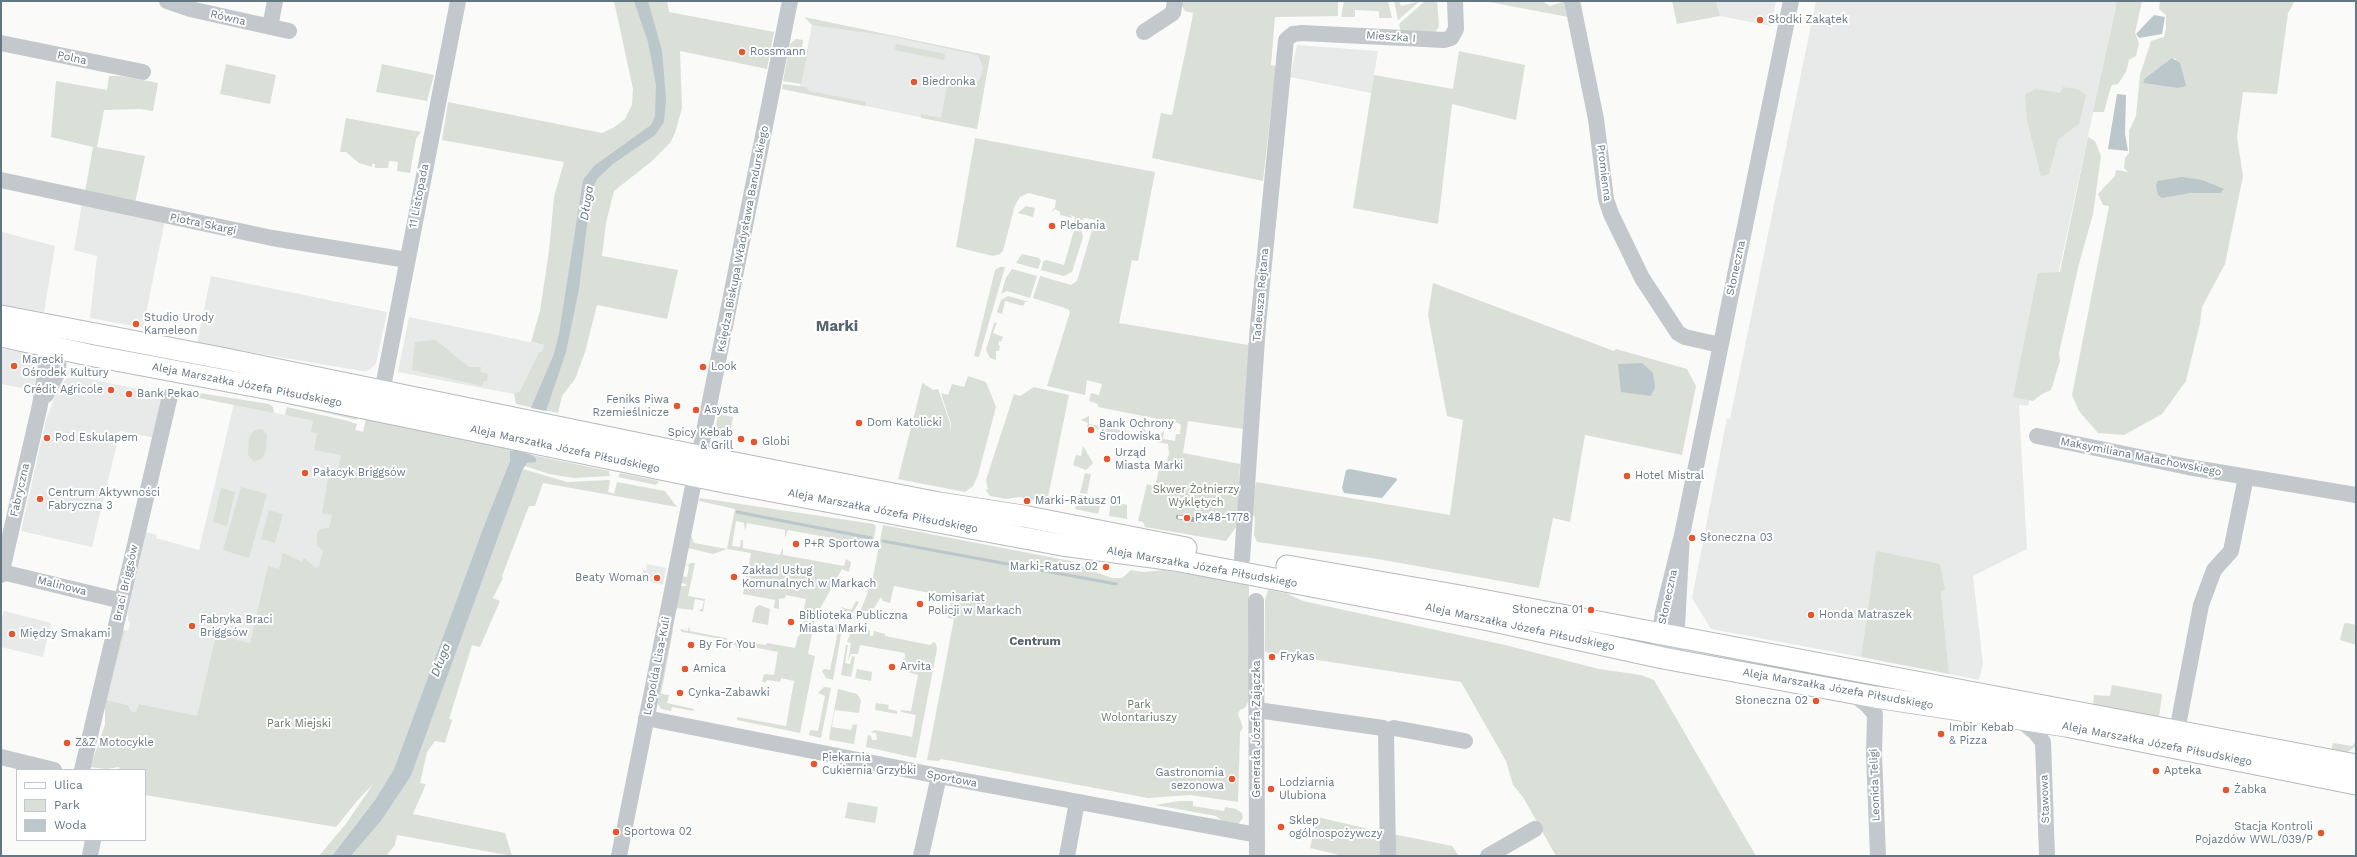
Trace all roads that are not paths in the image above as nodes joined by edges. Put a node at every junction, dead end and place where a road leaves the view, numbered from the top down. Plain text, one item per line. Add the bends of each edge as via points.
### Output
1 (167, 1) edge
2 (275, 1) edge
3 (458, 1) edge
4 (790, 1) edge
5 (1455, 1) edge
6 (1572, 1) edge
7 (1791, 1) edge
8 (1174, 7) edge
9 (270, 28) junction
10 (289, 31) dead end
11 (1144, 32) dead end
12 (1293, 34) joint
13 (1, 43) edge
14 (143, 72) dead end
15 (1, 180) edge
16 (406, 260) junction
17 (1, 316) edge
18 (64, 328) junction
19 (1, 336) edge
20 (1720, 345) junction
21 (59, 348) junction
22 (382, 392) junction
23 (170, 396) dead end
24 (510, 428) junction
25 (552, 436) junction
26 (2037, 436) dead end
27 (699, 456) junction
28 (695, 476) junction
29 (2246, 477) junction
30 (2356, 495) edge
31 (1242, 559) junction
32 (2, 566) edge
33 (122, 601) junction
34 (1256, 601) dead end
35 (1668, 636) junction
36 (1663, 658) junction
37 (1851, 692) junction
38 (1902, 701) junction
39 (1257, 710) junction
40 (1875, 714) junction
41 (646, 718) junction
42 (2019, 718) junction
43 (2066, 726) junction
44 (2177, 731) junction
45 (1387, 734) junction
46 (1465, 741) dead end
47 (2043, 742) junction
48 (1, 757) edge
49 (2356, 765) edge
50 (50, 769) edge
51 (82, 769) edge
52 (939, 776) junction
53 (2356, 784) edge
54 (1077, 802) junction
55 (1534, 829) dead end
56 (1257, 835) junction
57 (93, 841) edge
58 (90, 856) edge
59 (619, 856) edge
60 (921, 856) edge
61 (1068, 856) edge
62 (1257, 856) edge
63 (1388, 856) edge
64 (1488, 856) edge
65 (1878, 856) edge
66 (2047, 856) edge

1 - 9 street, Równa
2 - 9 street
3 - 16 street, 11 Listopada
4 - 27 street, Księdza Biskupa Władysława Bandurskiego
5 - 12 street, Mieszka I via 1456,29 1451,38 1444,40
6 - 20 street, Promienna via 1596,119 1606,200 1611,214 1642,278 1678,332 1685,337
7 - 20 street, Słoneczna
8 - 11 street
9 - 10 street, Równa
12 - 31 street, Tadeusza Rejtana via 1286,40 1258,325
13 - 14 street, Polna
15 - 16 street, Piotra Skargi via 279,240
16 - 22 street, 11 Listopada
17 - 18 main road, Aleja Marszałka Józefa Piłsudskiego
18 - 21 street, Fabryczna
18 - 22 main road, Aleja Marszałka Józefa Piłsudskiego
19 - 21 main road, Aleja Marszałka Józefa Piłsudskiego
20 - 35 street, Słoneczna via 1682,535
21 - 24 main road, Aleja Marszałka Józefa Piłsudskiego via 286,392
21 - 32 street, Fabryczna via 46,368 40,405
22 - 24 main road, Aleja Marszałka Józefa Piłsudskiego
23 - 33 street, Braci Briggsów
24 - 25 main road, Aleja Marszałka Józefa Piłsudskiego
25 - 27 main road, Aleja Marszałka Józefa Piłsudskiego
25 - 28 main road, Aleja Marszałka Józefa Piłsudskiego
26 - 29 street, Maksymiliana Małachowskiego
27 - 28 street, Księdza Biskupa Władysława Bandurskiego
27 - 31 main road, Aleja Marszałka Józefa Piłsudskiego
28 - 36 main road, Aleja Marszałka Józefa Piłsudskiego via 1062,545 1136,554 1255,575 1489,620
28 - 41 street, Leopolda Lisa-Kuli
29 - 30 street, Maksymiliana Małachowskiego
29 - 44 street via 2231,551 2214,570 2201,605
31 - 35 main road, Aleja Marszałka Józefa Piłsudskiego via 1466,597
32 - 33 street, Malinowa
33 - 51 street, Braci Briggsów
34 - 39 street, Generała Józefa Zajączka
35 - 36 street, Słoneczna via 1659,647
35 - 44 main road, Aleja Marszałka Józefa Piłsudskiego
36 - 37 main road, Aleja Marszałka Józefa Piłsudskiego
37 - 38 main road, Aleja Marszałka Józefa Piłsudskiego
37 - 40 street
38 - 40 street
38 - 42 main road, Aleja Marszałka Józefa Piłsudskiego
39 - 45 street via 1383,728
39 - 56 street, Generała Józefa Zajączka
40 - 65 street, Leonida Teligi
41 - 52 street, Sportowa
41 - 59 street, Leopolda Lisa-Kuli
42 - 43 main road, Aleja Marszałka Józefa Piłsudskiego
42 - 47 street via 2038,734
43 - 47 street
43 - 53 main road, Aleja Marszałka Józefa Piłsudskiego
44 - 49 main road, Aleja Marszałka Józefa Piłsudskiego
45 - 46 street via 1394,728
45 - 63 street
47 - 66 street, Stawowa
48 - 50 street
52 - 54 street, Sportowa
52 - 60 street
54 - 56 street, Sportowa
54 - 61 street
55 - 64 street
56 - 62 street, Generała Józefa Zajączka
57 - 58 street

